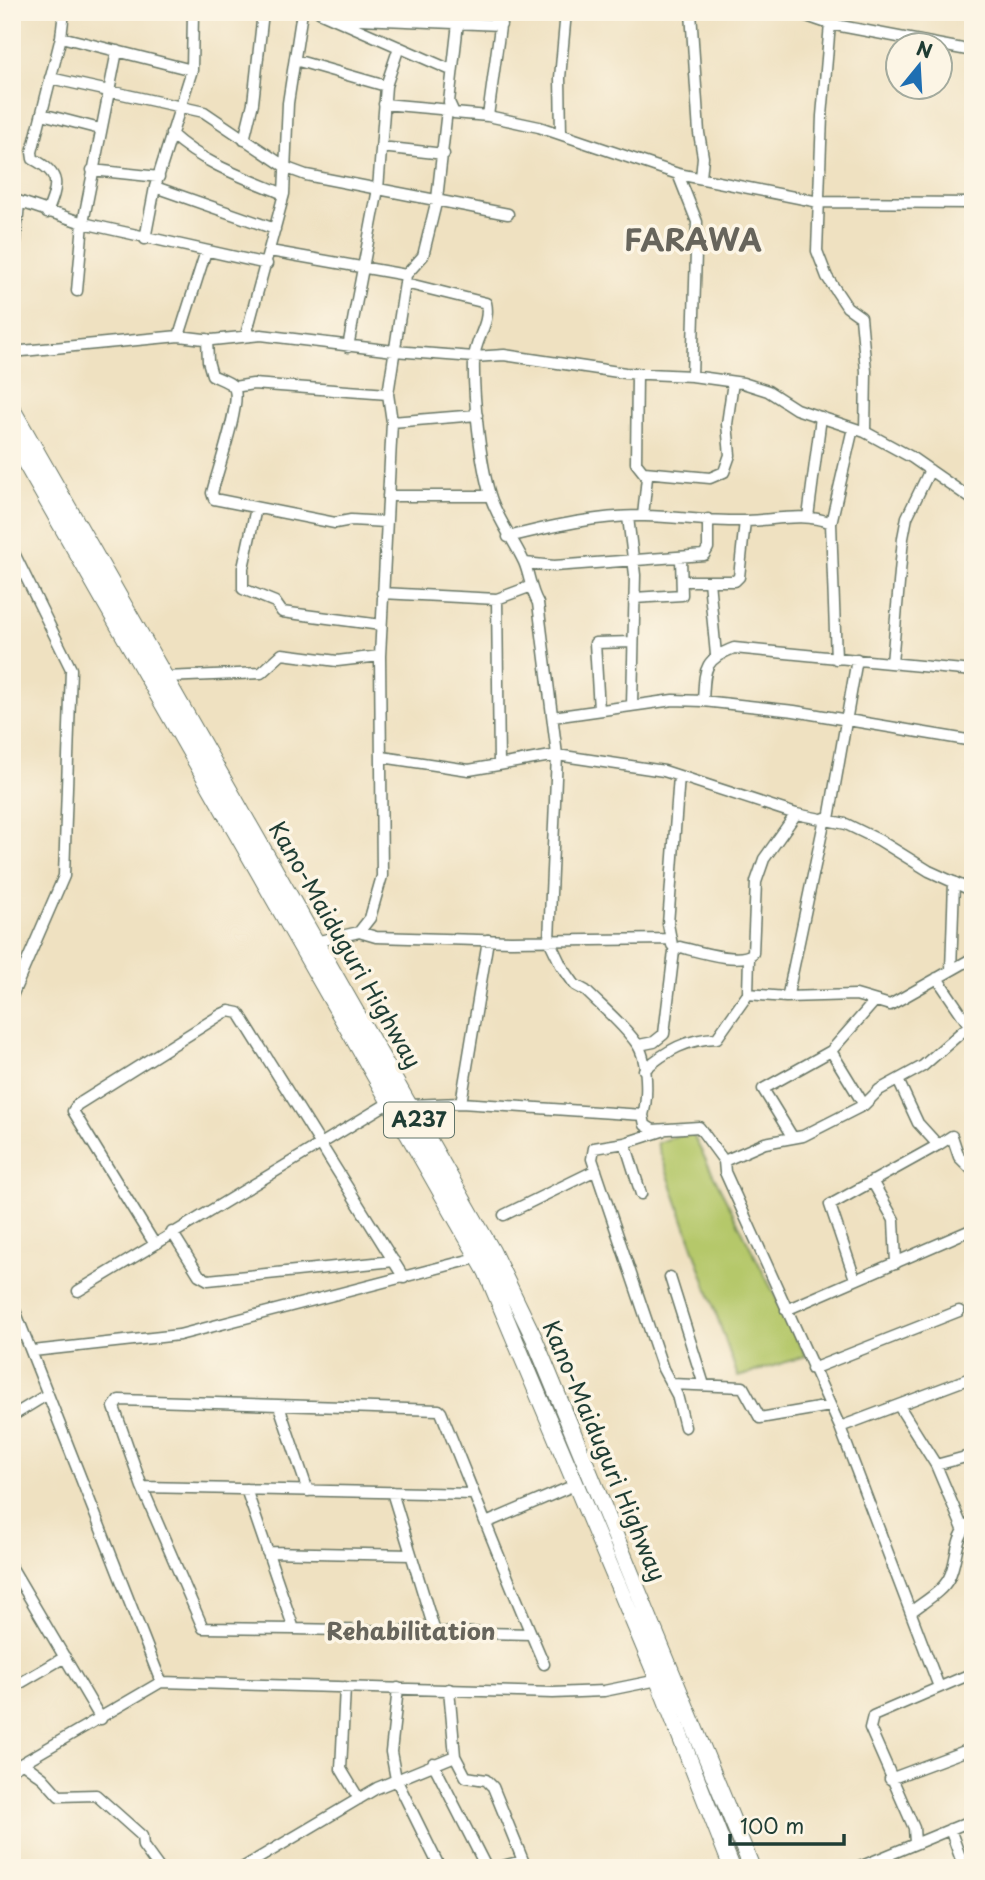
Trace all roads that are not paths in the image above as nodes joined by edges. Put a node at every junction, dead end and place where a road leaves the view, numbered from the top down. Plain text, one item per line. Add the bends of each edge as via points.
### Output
1 (64, 12) edge
2 (192, 12) edge
3 (263, 12) edge
4 (302, 12) edge
5 (319, 12) edge
6 (566, 12) edge
7 (691, 12) edge
8 (795, 12) edge
9 (392, 16) edge
10 (502, 17) edge
11 (336, 18) junction
12 (458, 23) junction
13 (830, 24) junction
14 (61, 37) junction
15 (399, 47) junction
16 (117, 51) junction
17 (973, 51) edge
18 (296, 60) junction
19 (451, 69) junction
20 (192, 71) junction
21 (50, 78) junction
22 (386, 86) junction
23 (108, 91) junction
24 (384, 104) junction
25 (180, 106) junction
26 (449, 110) junction
27 (42, 114) junction
28 (488, 116) junction
29 (100, 129) junction
30 (171, 134) junction
31 (561, 134) junction
32 (244, 140) junction
33 (381, 147) junction
34 (444, 154) junction
35 (287, 169) junction
36 (92, 170) junction
37 (678, 174) junction
38 (701, 178) junction
39 (157, 182) junction
40 (379, 189) junction
41 (284, 194) junction
42 (437, 199) junction
43 (16, 201) edge
44 (819, 202) junction
45 (973, 203) edge
46 (47, 212) junction
47 (508, 214) dead end
48 (83, 223) junction
49 (275, 229) junction
50 (145, 239) junction
51 (206, 251) junction
52 (270, 251) junction
53 (267, 264) junction
54 (364, 269) junction
55 (406, 279) junction
56 (12, 287) edge
57 (77, 291) dead end
58 (246, 335) junction
59 (179, 336) junction
60 (207, 339) junction
61 (348, 347) junction
62 (394, 351) junction
63 (12, 352) edge
64 (474, 357) junction
65 (637, 373) junction
66 (692, 376) junction
67 (733, 382) junction
68 (234, 387) junction
69 (388, 394) junction
70 (12, 409) edge
71 (477, 415) junction
72 (821, 417) junction
73 (392, 422) junction
74 (859, 430) junction
75 (12, 439) edge
76 (930, 470) junction
77 (644, 472) junction
78 (388, 496) junction
79 (490, 496) junction
80 (973, 500) edge
81 (256, 508) junction
82 (643, 516) junction
83 (628, 517) junction
84 (808, 517) junction
85 (708, 519) junction
86 (745, 521) junction
87 (386, 522) junction
88 (831, 523) junction
89 (508, 537) junction
90 (12, 549) edge
91 (681, 558) junction
92 (632, 560) junction
93 (525, 563) junction
94 (683, 581) junction
95 (709, 581) junction
96 (529, 587) junction
97 (382, 593) junction
98 (634, 598) junction
99 (497, 599) junction
100 (381, 625) junction
101 (633, 642) junction
102 (716, 655) junction
103 (380, 656) junction
104 (836, 659) junction
105 (857, 659) junction
106 (892, 663) junction
107 (973, 671) edge
108 (165, 677) junction
109 (703, 701) junction
110 (632, 705) junction
111 (599, 710) junction
112 (553, 717) junction
113 (846, 721) junction
114 (973, 741) edge
115 (557, 755) junction
116 (382, 757) junction
117 (499, 765) junction
118 (679, 776) junction
119 (796, 814) junction
120 (827, 819) junction
121 (954, 882) junction
122 (973, 891) edge
123 (359, 932) junction
124 (671, 939) junction
125 (488, 940) junction
126 (549, 940) junction
127 (315, 942) junction
128 (674, 951) junction
129 (749, 957) junction
130 (973, 958) edge
131 (951, 970) junction
132 (937, 978) junction
133 (748, 994) junction
134 (12, 996) edge
135 (786, 997) junction
136 (874, 1002) junction
137 (971, 1026) edge
138 (639, 1045) junction
139 (831, 1051) junction
140 (644, 1070) junction
141 (898, 1080) junction
142 (390, 1102) junction
143 (461, 1103) junction
144 (410, 1105) junction
145 (864, 1105) junction
146 (643, 1115) junction
147 (668, 1130) junction
148 (793, 1138) junction
149 (321, 1143) junction
150 (625, 1143) junction
151 (937, 1145) junction
152 (724, 1161) junction
153 (596, 1170) junction
154 (973, 1171) edge
155 (872, 1181) junction
156 (641, 1194) dead end
157 (504, 1214) dead end
158 (973, 1229) edge
159 (172, 1232) junction
160 (154, 1243) junction
161 (486, 1255) junction
162 (394, 1261) junction
163 (896, 1264) junction
164 (670, 1277) dead end
165 (404, 1278) junction
166 (855, 1279) junction
167 (78, 1291) dead end
168 (12, 1303) edge
169 (786, 1310) junction
170 (959, 1311) dead end
171 (33, 1352) junction
172 (812, 1370) junction
173 (973, 1377) edge
174 (671, 1384) junction
175 (704, 1385) junction
176 (48, 1394) junction
177 (279, 1406) junction
178 (830, 1406) junction
179 (899, 1406) junction
180 (12, 1416) edge
181 (685, 1427) dead end
182 (839, 1427) junction
183 (973, 1455) edge
184 (936, 1465) junction
185 (577, 1484) junction
186 (142, 1488) junction
187 (246, 1489) junction
188 (308, 1491) junction
189 (392, 1492) junction
190 (474, 1494) junction
191 (486, 1523) junction
192 (970, 1524) edge
193 (267, 1552) junction
194 (411, 1555) junction
195 (12, 1568) edge
196 (911, 1612) junction
197 (293, 1629) junction
198 (435, 1632) junction
199 (531, 1634) junction
200 (65, 1657) junction
201 (544, 1664) dead end
202 (973, 1673) edge
203 (658, 1680) junction
204 (160, 1682) junction
205 (345, 1687) junction
206 (939, 1687) junction
207 (12, 1688) edge
208 (398, 1688) junction
209 (449, 1689) junction
210 (100, 1719) junction
211 (973, 1748) edge
212 (455, 1756) junction
213 (23, 1763) junction
214 (433, 1763) junction
215 (12, 1769) edge
216 (396, 1779) junction
217 (890, 1779) junction
218 (359, 1799) junction
219 (973, 1820) edge
220 (950, 1829) junction
221 (915, 1843) junction
222 (524, 1864) edge
223 (486, 1867) edge
224 (159, 1868) edge
225 (242, 1868) edge
226 (440, 1868) edge
227 (468, 1868) edge
228 (732, 1868) edge
229 (752, 1868) edge
230 (857, 1868) edge
231 (964, 1868) edge

1 - 14 street
2 - 20 street
3 - 32 street
4 - 18 street
5 - 11 street
6 - 10 street
6 - 31 street
7 - 38 street
8 - 13 street
9 - 11 street
9 - 12 street
10 - 12 street
10 - 28 street
11 - 15 street
12 - 19 street
13 - 17 street
13 - 44 street
14 - 16 street
14 - 21 street
15 - 19 street
15 - 22 street
16 - 20 street
16 - 23 street
18 - 22 street
18 - 35 street via 288,103
19 - 26 street
20 - 25 street
21 - 23 street
21 - 27 street
22 - 24 street
23 - 25 street
23 - 29 street
24 - 26 street
24 - 33 street
25 - 30 street
25 - 32 street via 204,111
26 - 28 street
26 - 34 street
27 - 29 street
27 - 46 street via 32,152 33,159 47,165 56,186
28 - 31 street
29 - 36 street
30 - 39 street
30 - 41 street via 226,169
31 - 37 street
32 - 35 street
33 - 34 street
33 - 40 street
34 - 42 street
35 - 40 street
35 - 41 street
36 - 39 street
36 - 48 street
37 - 38 street
37 - 66 street via 697,222
38 - 44 street
39 - 49 street
39 - 50 street
40 - 42 street
40 - 54 street
41 - 49 street
42 - 47 street
42 - 55 street via 423,256
43 - 46 street
43 - 56 street
44 - 45 street
44 - 74 street via 817,251 827,277 847,307 860,317 866,371
46 - 48 street
48 - 50 street
48 - 57 street
49 - 52 street
50 - 51 street
51 - 53 street
51 - 59 street
52 - 53 street
52 - 54 street
53 - 58 street
54 - 55 street
54 - 61 street
55 - 62 street
55 - 64 street via 486,303 488,315
58 - 60 street
58 - 61 street
59 - 60 street
59 - 63 street
60 - 68 street via 212,375
61 - 62 street
62 - 64 street
62 - 69 street
64 - 65 street via 515,356
64 - 71 street
65 - 66 street
65 - 77 street via 636,457
66 - 67 street
67 - 72 street via 768,391 796,409
67 - 77 street via 727,424 730,455 724,472 709,478
68 - 69 street via 253,384
68 - 81 street via 234,409 212,496
69 - 73 street
70 - 108 highway, Kano-Maiduguri Highway / A237
71 - 73 street
71 - 79 street
72 - 74 street
72 - 84 street
73 - 78 street
74 - 76 street
74 - 88 street
75 - 142 highway, Kano-Maiduguri Highway / A237
76 - 80 street
76 - 106 street via 907,517
77 - 82 street
78 - 79 street
78 - 87 street
79 - 89 street
81 - 87 street via 335,523
81 - 100 street via 243,589 275,602 282,612
82 - 83 street
82 - 85 street
83 - 89 street
83 - 92 street
84 - 86 street
84 - 88 street
85 - 86 street
85 - 91 street via 704,555
86 - 95 street via 739,577
87 - 97 street
88 - 104 street
89 - 93 street
90 - 134 street via 71,669 64,876
91 - 92 street
91 - 94 street
92 - 93 street via 554,566
92 - 98 street
93 - 96 street
94 - 95 street
94 - 98 street via 682,595
95 - 102 street
96 - 99 street
96 - 112 street via 538,603
97 - 99 street
97 - 100 street
98 - 101 street
99 - 117 street
100 - 103 street
101 - 110 street
101 - 111 street via 595,643
102 - 104 street via 734,648
102 - 109 street via 705,668
103 - 108 street via 337,661 282,654 261,673
103 - 116 street
104 - 105 street
105 - 106 street
105 - 113 street
106 - 107 street
108 - 127 highway, Kano-Maiduguri Highway / A237
109 - 110 street via 673,699
109 - 113 street
110 - 111 street
111 - 112 street
112 - 115 street
113 - 114 street
113 - 120 street
115 - 117 street
115 - 118 street
115 - 126 street
116 - 117 street via 469,770
116 - 123 street via 382,876 370,918
118 - 119 street
118 - 124 street via 669,897
119 - 120 street
119 - 129 street via 764,859 756,882 753,953
120 - 121 street via 879,840
120 - 135 street
121 - 122 street
121 - 131 street
123 - 125 street via 376,937
123 - 127 street
124 - 126 street
124 - 128 street
125 - 126 street
125 - 143 street
126 - 138 street via 575,985
127 - 144 highway, Kano-Maiduguri Highway / A237
128 - 129 street via 680,947 717,956
128 - 138 street via 664,1034
129 - 133 street
130 - 131 street
131 - 132 street
132 - 136 street via 898,1002
132 - 137 street
133 - 135 street
133 - 140 street via 717,1038 686,1041
135 - 136 street via 856,995
136 - 139 street
137 - 141 street via 923,1066
138 - 140 street
139 - 145 street
139 - 148 street via 763,1089
140 - 146 street
141 - 145 street
141 - 151 street via 918,1123
142 - 149 street
142 - 161 highway, Kano-Maiduguri Highway / A237
143 - 144 street
143 - 146 street
144 - 161 highway, Kano-Maiduguri Highway / A237
145 - 148 street
146 - 147 street via 645,1125 653,1130
147 - 150 street
147 - 152 street via 699,1126
148 - 152 street via 765,1143
149 - 159 street
149 - 160 street via 239,1013 222,1014 73,1111
149 - 162 street
150 - 153 street via 594,1148
150 - 156 street
151 - 154 street via 952,1136 959,1157
151 - 155 street
152 - 169 street
153 - 157 street
153 - 174 street
155 - 163 street via 894,1220
155 - 166 street via 830,1205
158 - 163 street
159 - 160 street
159 - 162 street via 199,1275 208,1280
160 - 167 street
161 - 165 street
161 - 185 highway, Kano-Maiduguri Highway / A237
161 - 229 highway, Kano-Maiduguri Highway / A237 via 534,1338
162 - 165 street
163 - 166 street
164 - 175 street
165 - 171 street via 178,1335
166 - 169 street
168 - 171 street
169 - 172 street
170 - 172 street
171 - 176 street
172 - 178 street
173 - 179 street
174 - 175 street
174 - 181 street
175 - 178 street via 743,1387 760,1418
176 - 180 street
176 - 204 street
177 - 186 street via 119,1400 114,1407
177 - 188 street
177 - 190 street via 439,1409
178 - 182 street
179 - 182 street
179 - 184 street
182 - 196 street
183 - 184 street
184 - 192 street
185 - 191 street
185 - 203 highway, Kano-Maiduguri Highway / A237
186 - 187 street
186 - 197 street via 203,1628
187 - 188 street
187 - 193 street
188 - 189 street
189 - 190 street
189 - 194 street
190 - 191 street
191 - 199 street
192 - 196 street via 949,1578
193 - 194 street
193 - 197 street
194 - 198 street
195 - 200 street
196 - 206 street
197 - 198 street
198 - 199 street
199 - 201 street
200 - 207 street
200 - 210 street
202 - 206 street
203 - 209 street via 604,1691
203 - 228 highway, Kano-Maiduguri Highway / A237
204 - 205 street
204 - 210 street
205 - 208 street
205 - 218 street via 341,1769
206 - 217 street via 873,1716 870,1728
208 - 209 street
208 - 216 street via 391,1752
209 - 212 street
210 - 213 street
211 - 217 street
212 - 214 street
212 - 222 street via 466,1777 486,1780 493,1787
213 - 215 street
213 - 224 street via 59,1796 96,1796 104,1801 142,1836 143,1846
214 - 216 street
214 - 223 street
216 - 218 street
216 - 226 street
217 - 221 street via 914,1828
218 - 225 street
219 - 220 street
220 - 221 street
220 - 231 street
221 - 230 street
222 - 223 street
223 - 227 street

